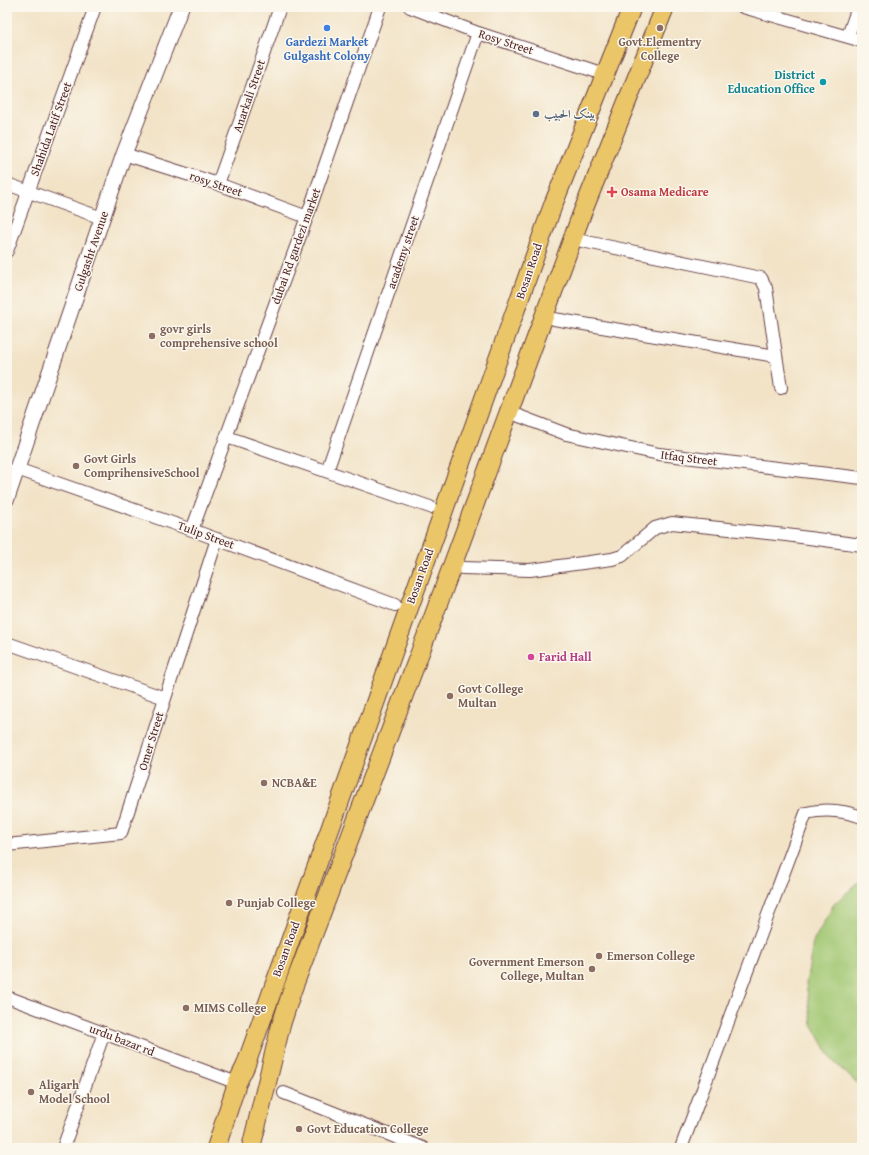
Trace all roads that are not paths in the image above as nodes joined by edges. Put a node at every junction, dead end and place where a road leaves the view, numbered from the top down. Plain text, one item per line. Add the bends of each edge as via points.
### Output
1 (95, 7) edge
2 (181, 7) edge
3 (280, 7) edge
4 (380, 7) edge
5 (410, 7) edge
6 (632, 7) edge
7 (665, 7) edge
8 (743, 7) edge
9 (858, 7) edge
10 (785, 13) edge
11 (478, 33) junction
12 (848, 36) junction
13 (862, 41) edge
14 (604, 74) junction
15 (124, 154) junction
16 (7, 184) edge
17 (218, 184) junction
18 (28, 192) junction
19 (553, 205) junction
20 (580, 216) junction
21 (307, 217) junction
22 (102, 218) junction
23 (582, 240) dead end
24 (7, 251) edge
25 (554, 319) dead end
26 (776, 356) junction
27 (781, 388) dead end
28 (519, 416) dead end
29 (478, 417) junction
30 (504, 425) junction
31 (227, 437) junction
32 (16, 469) junction
33 (327, 471) junction
34 (862, 478) edge
35 (7, 498) edge
36 (430, 507) dead end
37 (192, 530) junction
38 (217, 539) junction
39 (862, 545) edge
40 (462, 568) dead end
41 (395, 604) dead end
42 (7, 643) edge
43 (165, 698) junction
44 (862, 817) edge
45 (7, 845) edge
46 (7, 997) edge
47 (104, 1033) junction
48 (237, 1083) junction
49 (284, 1093) dead end
50 (63, 1148) edge
51 (216, 1148) edge
52 (250, 1148) edge
53 (423, 1148) edge
54 (681, 1148) edge

1 - 18 street, Shahida Latif Street
2 - 15 street, Gulgasht Avenue
3 - 17 street, Anarkali Street
4 - 21 street, dubai Rd gardezi market
5 - 11 street, Rosy Street
6 - 14 main road, Bosan Road
7 - 20 main road, Bosan Road
8 - 10 street
9 - 12 street
10 - 12 street
11 - 14 street, Rosy Street
11 - 33 street, academy street
12 - 13 street
14 - 19 main road, Bosan Road
15 - 17 street, rosy Street
15 - 22 street, Gulgasht Avenue
16 - 18 street
17 - 21 street, rosy Street
18 - 22 street
18 - 24 street, Shahida Latif Street
19 - 20 main road
19 - 29 main road, Bosan Road
20 - 30 main road, Bosan Road
21 - 31 street, dubai Rd gardezi market
22 - 32 street, Gulgasht Avenue
23 - 26 street via 761,278 766,288
25 - 26 street
26 - 27 street
28 - 34 street, Itfaq Street via 566,434 659,454
29 - 30 main road
29 - 48 main road, Bosan Road via 246,1067
30 - 52 main road, Bosan Road via 281,1025
31 - 33 street
31 - 37 street, dubai Rd gardezi market
32 - 35 street, Gulgasht Avenue
32 - 37 street, Tulip Street
33 - 36 street
37 - 38 street, Tulip Street
38 - 41 street, Tulip Street
38 - 43 street, Omer Street
39 - 40 street via 672,523 655,528 622,556 612,559 530,570
42 - 43 street
43 - 45 street, Omer Street via 121,833
44 - 54 street via 845,811 820,809 806,813
46 - 47 street, urdu bazar rd
47 - 48 street, urdu bazar rd
47 - 50 street
48 - 51 main road, Bosan Road
49 - 53 street

